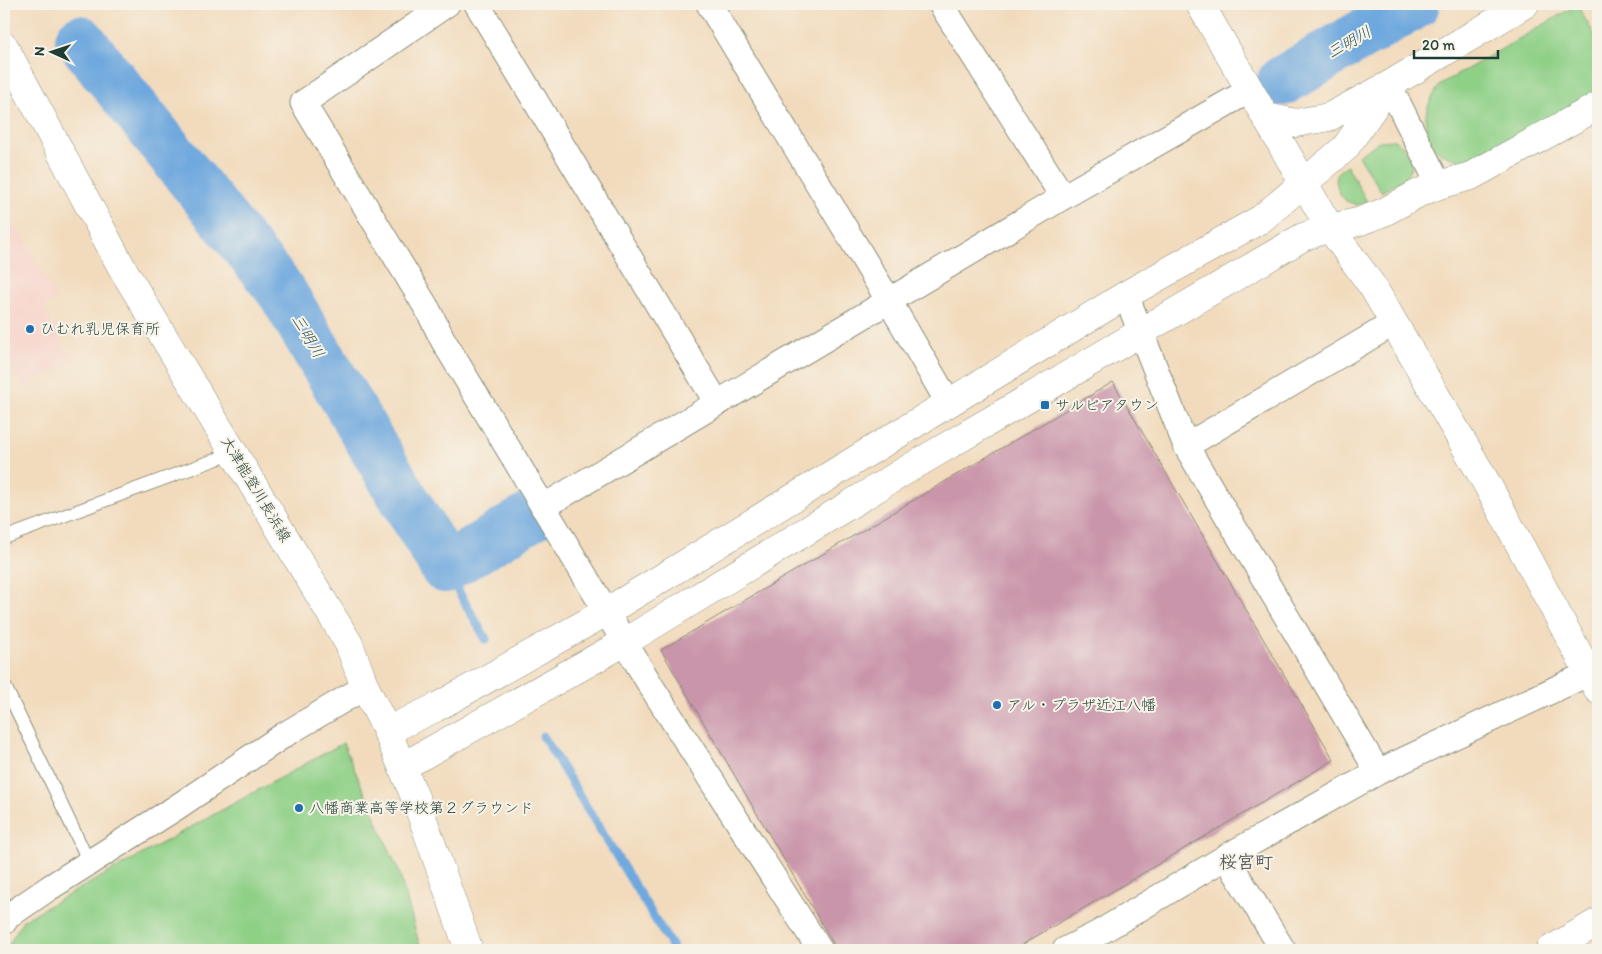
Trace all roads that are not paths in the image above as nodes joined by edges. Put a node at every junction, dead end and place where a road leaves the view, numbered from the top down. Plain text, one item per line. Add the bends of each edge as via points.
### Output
1 (447, 4) edge
2 (477, 4) edge
3 (709, 4) edge
4 (941, 4) edge
5 (1200, 4) edge
6 (1525, 4) edge
7 (4, 46) edge
8 (1388, 85) junction
9 (1250, 90) junction
10 (1598, 106) edge
11 (1266, 117) junction
12 (1305, 184) junction
13 (1439, 185) junction
14 (1063, 198) junction
15 (1330, 228) junction
16 (1126, 295) junction
17 (889, 301) junction
18 (1394, 323) junction
19 (1141, 331) junction
20 (948, 402) junction
21 (717, 403) junction
22 (1186, 446) junction
23 (232, 449) junction
24 (543, 507) junction
25 (4, 538) edge
26 (606, 612) junction
27 (625, 642) junction
28 (1595, 678) edge
29 (4, 684) edge
30 (365, 687) junction
31 (388, 731) junction
32 (402, 767) junction
33 (1378, 772) junction
34 (1226, 857) junction
35 (89, 862) junction
36 (4, 922) edge
37 (1598, 922) edge
38 (469, 950) edge
39 (820, 950) edge
40 (1065, 950) edge
41 (1283, 950) edge
42 (1550, 950) edge

1 - 24 street via 303,102
2 - 21 street
3 - 17 street
4 - 14 street
5 - 9 street
6 - 8 street
7 - 23 street, 大津能登川長浜線 via 122,266
8 - 11 street via 1330,117 1296,124
8 - 12 street via 1345,148
8 - 13 street
9 - 11 street
9 - 14 street
10 - 13 street via 1471,176
11 - 12 street
12 - 15 street
12 - 16 street via 1261,219
13 - 15 street via 1367,219
14 - 17 street
15 - 18 street via 1373,287
15 - 19 street via 1303,237
16 - 19 street
16 - 20 street
17 - 20 street
17 - 21 street
18 - 22 street
18 - 28 street
19 - 22 street
19 - 27 street
20 - 26 street
21 - 24 street
22 - 33 street
23 - 25 lane via 217,458
23 - 30 street, 大津能登川長浜線 via 349,644
24 - 26 street
26 - 27 street
26 - 31 street
27 - 32 street
27 - 39 street
28 - 33 street
29 - 35 lane
30 - 31 street, 大津能登川長浜線
30 - 35 street via 284,735
31 - 32 street, 大津能登川長浜線
32 - 38 street, 大津能登川長浜線
33 - 34 street
34 - 40 street
34 - 41 street
35 - 36 street
37 - 42 street

